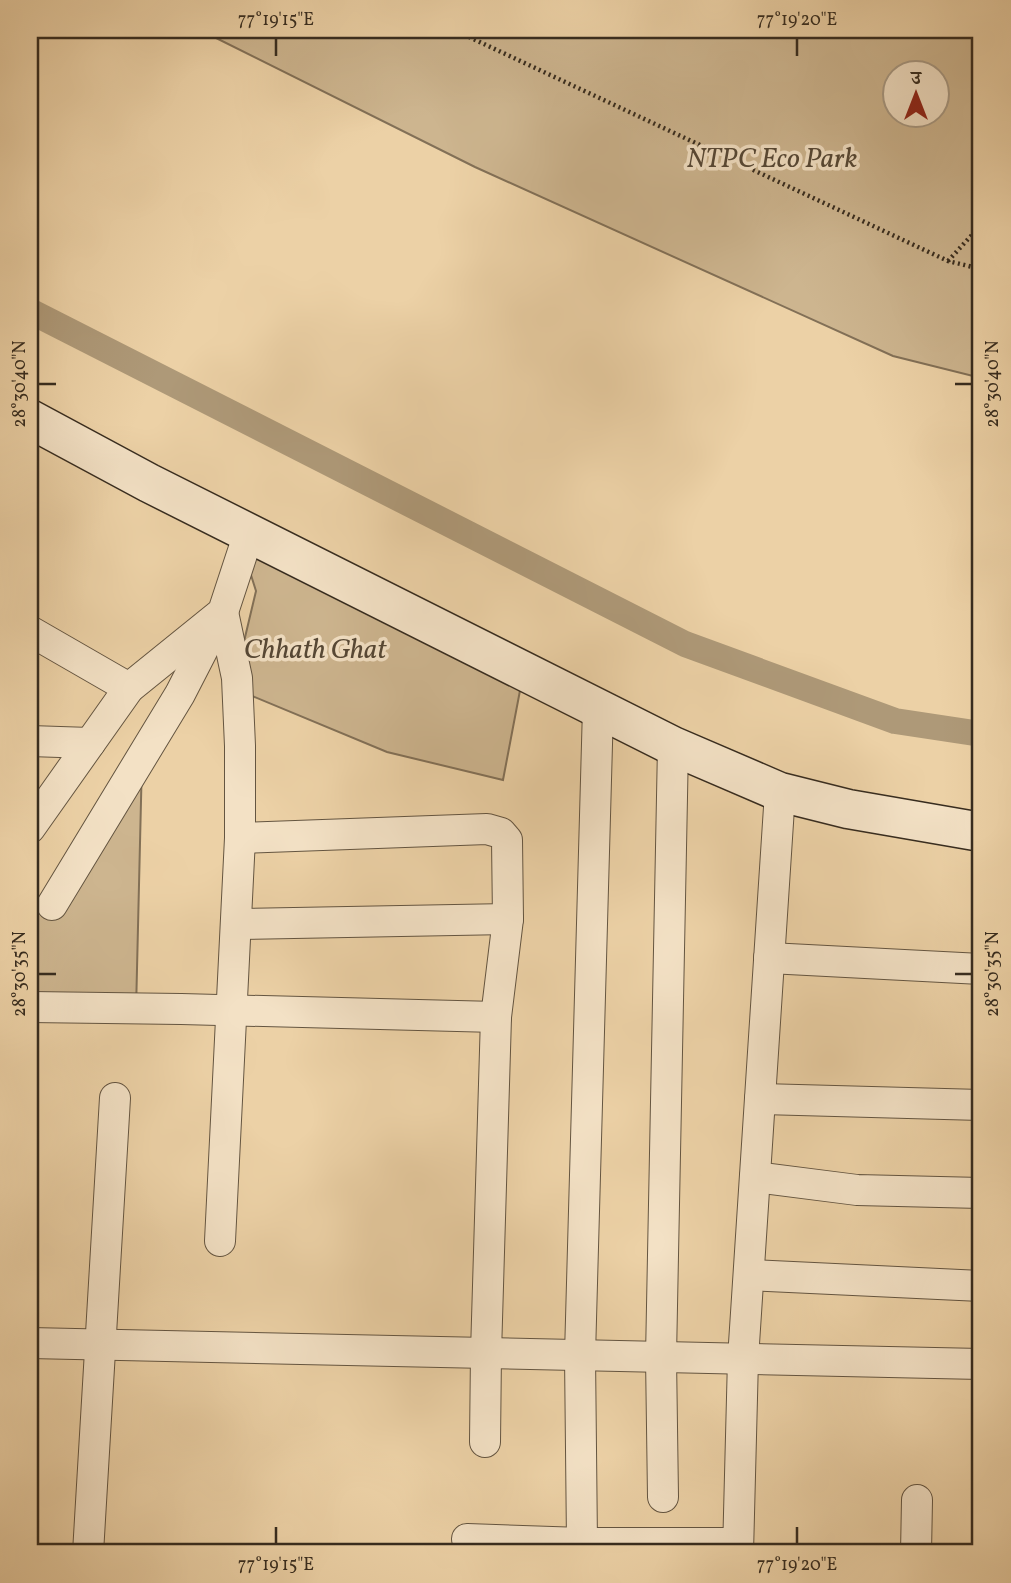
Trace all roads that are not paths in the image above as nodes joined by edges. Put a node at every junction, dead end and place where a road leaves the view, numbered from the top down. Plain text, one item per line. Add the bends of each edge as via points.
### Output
1 (30, 419) edge
2 (249, 533) junction
3 (223, 612) junction
4 (36, 638) edge
5 (129, 688) junction
6 (598, 708) junction
7 (30, 741) edge
8 (90, 743) junction
9 (673, 746) junction
10 (780, 792) junction
11 (30, 828) edge
12 (981, 832) edge
13 (240, 838) junction
14 (52, 905) dead end
15 (508, 919) junction
16 (236, 924) junction
17 (769, 958) junction
18 (981, 969) edge
19 (30, 1007) edge
20 (232, 1010) junction
21 (496, 1017) junction
22 (115, 1098) dead end
23 (760, 1099) junction
24 (981, 1105) edge
25 (755, 1177) junction
26 (981, 1194) edge
27 (220, 1241) dead end
28 (749, 1275) junction
29 (981, 1286) edge
30 (30, 1343) edge
31 (101, 1345) junction
32 (486, 1353) junction
33 (580, 1355) junction
34 (661, 1357) junction
35 (743, 1359) junction
36 (981, 1364) edge
37 (485, 1442) dead end
38 (663, 1497) dead end
39 (917, 1500) dead end
40 (467, 1539) dead end
41 (582, 1543) junction
42 (738, 1548) edge
43 (88, 1553) edge
44 (916, 1553) edge

1 - 2 street
2 - 3 street
2 - 6 street
3 - 5 street
3 - 13 street via 237,678
3 - 14 street via 180,694
4 - 5 street
5 - 8 street
6 - 9 street
6 - 33 street
7 - 8 street
8 - 11 street
9 - 10 street
9 - 34 street
10 - 12 street
10 - 17 street
13 - 15 street via 486,829 501,833 507,840
13 - 16 street
15 - 16 street
15 - 21 street
16 - 20 street
17 - 18 street
17 - 23 street
19 - 20 street
20 - 21 street
20 - 27 street
21 - 32 street
22 - 31 street
23 - 24 street
23 - 25 street
25 - 26 street via 857,1190
25 - 28 street
28 - 29 street
28 - 35 street
30 - 31 street
31 - 32 street
31 - 43 street
32 - 33 street
32 - 37 street
33 - 34 street
33 - 41 street
34 - 35 street
34 - 38 street
35 - 36 street
35 - 42 street
39 - 44 street
40 - 41 street
41 - 42 street

